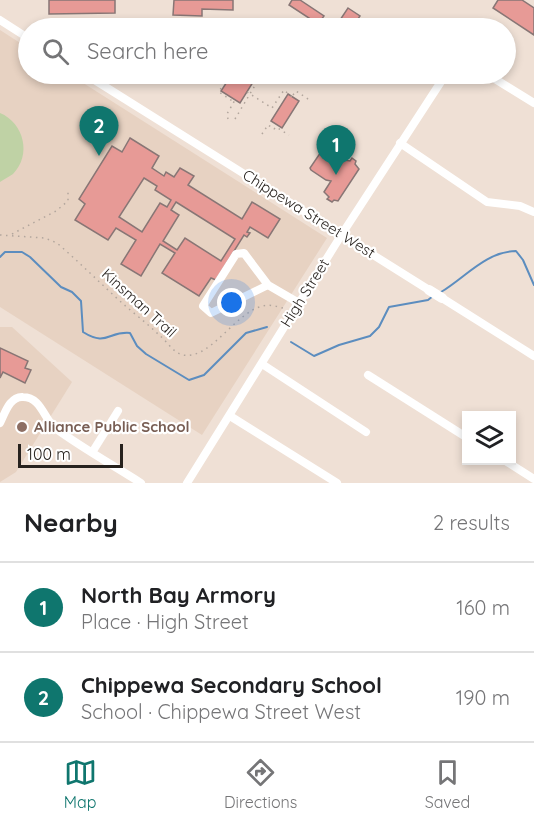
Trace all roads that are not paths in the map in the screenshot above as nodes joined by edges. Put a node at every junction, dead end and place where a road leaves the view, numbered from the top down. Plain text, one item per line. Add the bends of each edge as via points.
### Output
1 (0, 20) edge
2 (18, 32) edge
3 (101, 84) edge
4 (439, 84) edge
5 (503, 84) edge
6 (534, 103) edge
7 (400, 143) junction
8 (534, 212) edge
9 (342, 234) junction
10 (268, 285) junction
11 (429, 290) joint
12 (442, 298) joint
13 (299, 303) junction
14 (534, 356) edge
15 (262, 364) junction
16 (368, 375) dead end
17 (118, 411) dead end
18 (230, 416) junction
19 (0, 423) edge
20 (366, 432) dead end
21 (462, 434) edge
22 (93, 451) junction
23 (512, 465) edge
24 (534, 479) edge
25 (141, 483) edge
26 (187, 483) edge
27 (337, 483) edge

1 - 2 street
3 - 9 street, Chippewa Street West
4 - 7 street, High Street
5 - 6 street
7 - 8 street via 487,201
7 - 9 street, High Street
9 - 11 street, Chippewa Street West
9 - 13 street, High Street
10 - 10 street via 244,253 236,254 204,306 211,313
10 - 13 street
11 - 12 main road, Chippewa Street West
12 - 14 street, Chippewa Street West
13 - 15 street, High Street
15 - 18 street, High Street
15 - 20 street
16 - 21 street
17 - 22 street
18 - 26 street, High Street
18 - 27 street
19 - 22 street via 8,406 22,396 37,403 54,427
22 - 25 street
23 - 24 street

